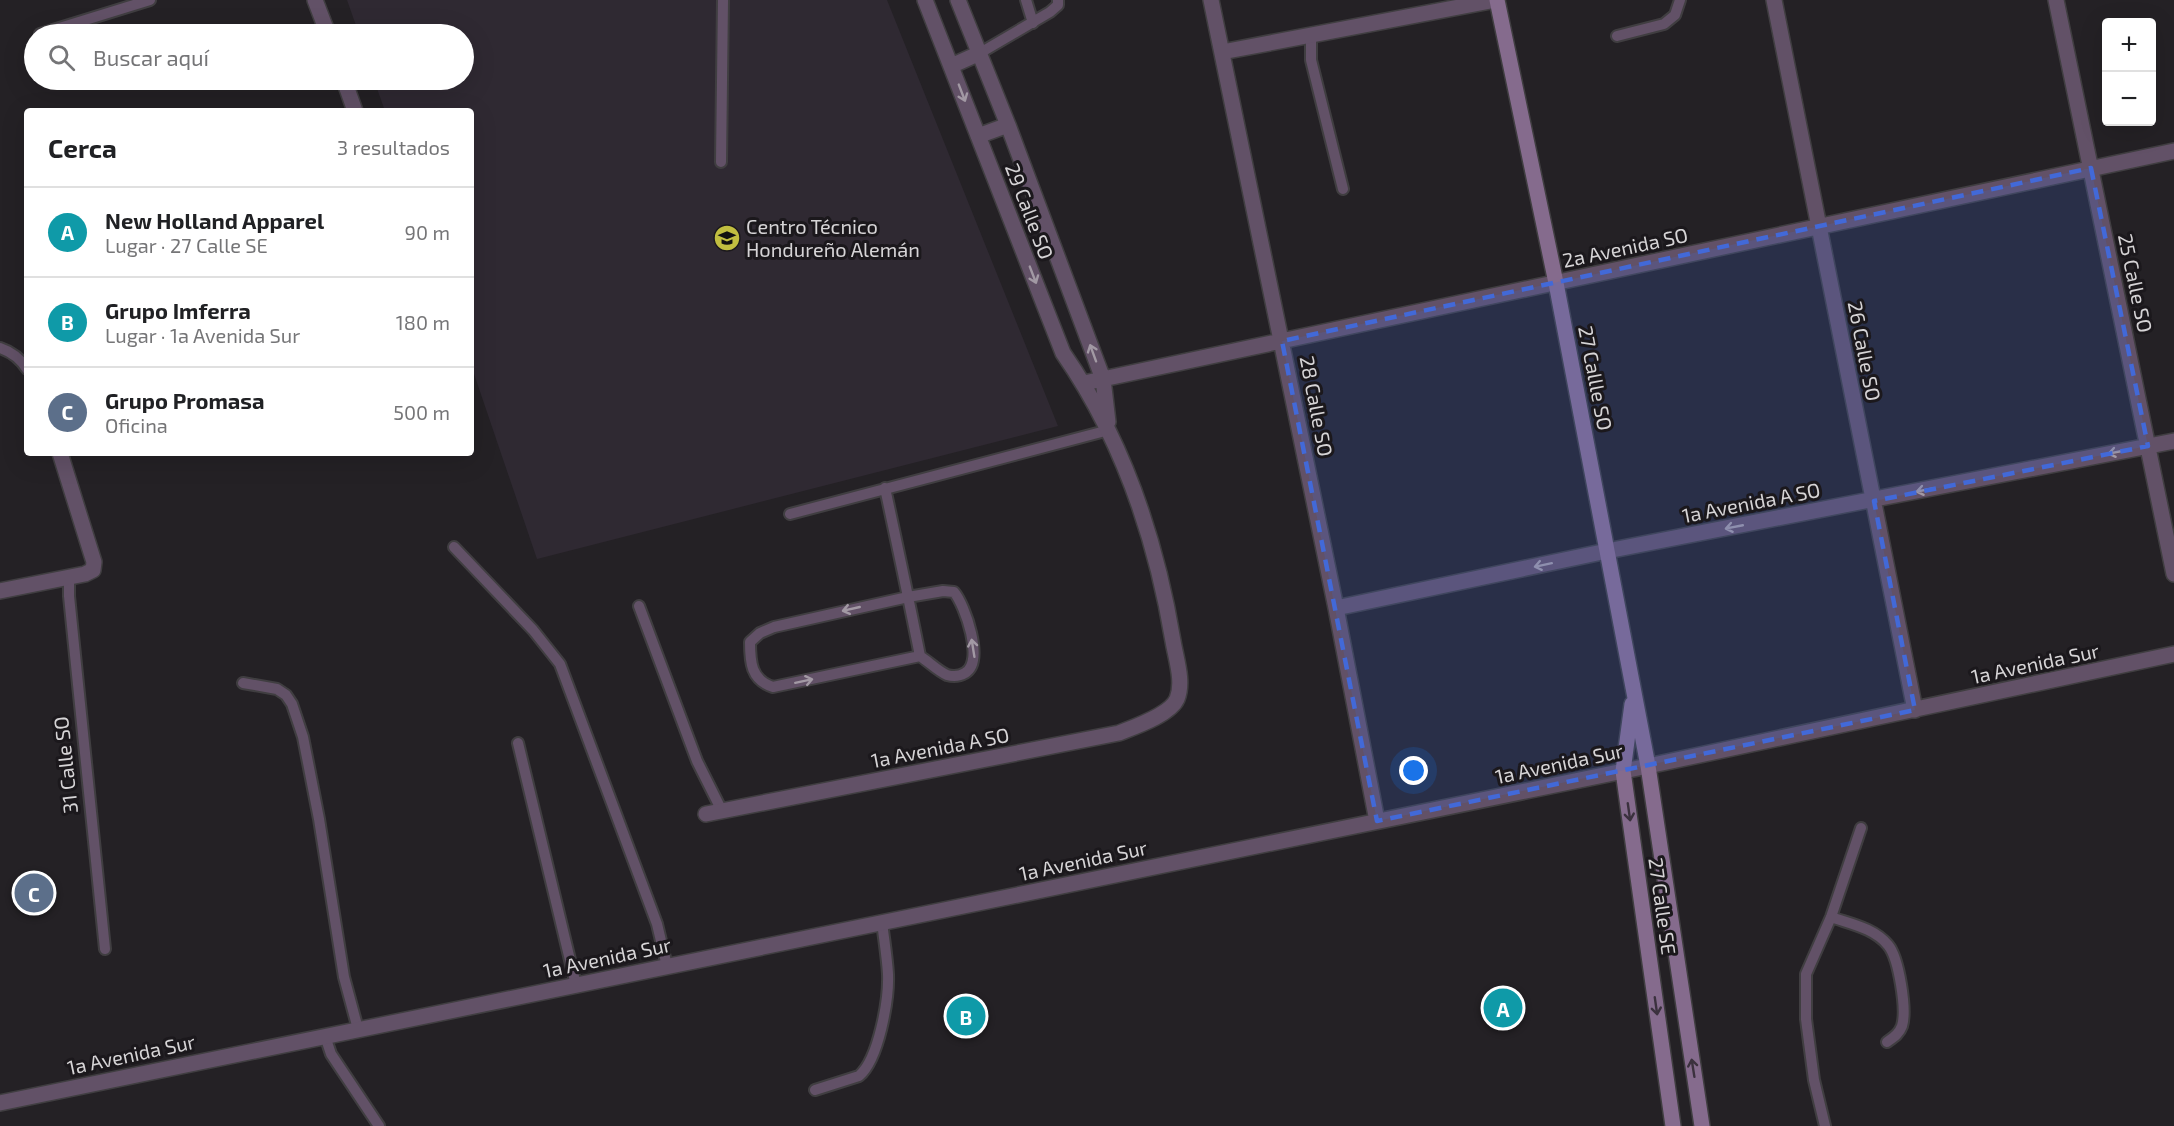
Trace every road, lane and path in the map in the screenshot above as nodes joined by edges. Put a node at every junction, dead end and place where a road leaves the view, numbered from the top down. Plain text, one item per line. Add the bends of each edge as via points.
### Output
1 (150, 0) edge
2 (315, 0) edge
3 (723, 0) edge
4 (925, 0) edge
5 (958, 0) edge
6 (1026, 0) edge
7 (1058, 0) edge
8 (1211, 0) edge
9 (1497, 0) edge
10 (1680, 0) edge
11 (1774, 0) edge
12 (2056, 0) edge
13 (1033, 23) junction
14 (72, 24) edge
15 (324, 24) edge
16 (1311, 36) junction
17 (1617, 36) dead end
18 (1222, 52) junction
19 (980, 53) junction
20 (951, 66) junction
21 (348, 90) edge
22 (354, 108) edge
23 (1008, 125) junction
24 (978, 136) junction
25 (2174, 151) edge
26 (721, 162) dead end
27 (2091, 168) junction
28 (1343, 189) dead end
29 (1819, 226) junction
30 (1556, 283) junction
31 (1282, 341) junction
32 (0, 348) edge
33 (24, 366) edge
34 (1102, 379) junction
35 (1084, 383) junction
36 (1109, 430) junction
37 (2174, 441) edge
38 (2148, 446) junction
39 (61, 456) edge
40 (885, 488) junction
41 (1874, 501) junction
42 (790, 514) dead end
43 (454, 547) dead end
44 (1607, 551) junction
45 (2174, 574) edge
46 (69, 578) junction
47 (0, 591) edge
48 (908, 597) junction
49 (639, 606) dead end
50 (1336, 608) junction
51 (2174, 654) edge
52 (920, 656) junction
53 (243, 683) dead end
54 (1634, 692) junction
55 (1175, 702) joint
56 (1915, 710) junction
57 (518, 742) dead end
58 (1648, 766) junction
59 (1623, 771) junction
60 (723, 811) junction
61 (706, 814) dead end
62 (1377, 821) junction
63 (1861, 828) dead end
64 (1831, 917) junction
65 (882, 922) junction
66 (105, 949) dead end
67 (667, 966) junction
68 (576, 985) junction
69 (358, 1029) junction
70 (325, 1036) junction
71 (1887, 1042) dead end
72 (815, 1090) dead end
73 (0, 1103) edge
74 (379, 1126) edge
75 (1672, 1126) edge
76 (1702, 1126) edge
77 (1825, 1126) edge

1 - 14 lane
2 - 15 street
3 - 26 lane
4 - 20 street, 29 Calle SO
5 - 19 street, 29 Calle SO
6 - 13 lane
7 - 13 lane via 1058,5
8 - 18 street, 28 Calle SO
9 - 16 street
9 - 30 main road, 27 Callle SO
10 - 17 lane via 1675,15 1664,24
11 - 29 street, 26 Calle SO
12 - 27 street, 25 Calle SO
13 - 19 lane
16 - 18 street
16 - 28 lane via 1311,60
18 - 31 street, 28 Calle SO
19 - 20 street
19 - 23 street, 29 Calle SO
20 -> 24 street, 29 Calle SO
21 - 22 street
23 - 24 street
34 -> 23 street, 29 Calle SO
24 -> 35 street, 29 Calle SO via 1063,353
25 - 27 street, 2a Avenida SO
27 - 29 street, 2a Avenida SO
27 - 38 street, 25 Calle SO
29 - 30 street, 2a Avenida SO
29 - 41 street, 26 Calle SO
30 - 31 street, 2a Avenida SO
30 - 44 main road, 27 Callle SO
31 - 34 street, 2a Avenida SO
31 - 50 street, 28 Calle SO
32 - 33 lane
34 - 35 street, 2a Avenida SO
34 - 36 street, 29 Calle SO
35 - 36 street, 29 Calle SO
36 - 40 lane
36 - 55 street, 29 Calle SO via 1136,499 1167,604 1181,688
37 - 38 street, 1a Avenida A SO
38 -> 41 street, 1a Avenida A SO
38 - 45 street, 25 Calle SO
39 - 46 street via 94,562 89,573
40 - 42 lane
40 - 48 lane
41 -> 44 street, 1a Avenida A SO
41 - 56 street, 26 Calle SO
43 - 67 lane via 560,664 657,924
44 -> 50 street, 1a Avenida A SO
44 - 54 main road, 27 Callle SO
46 - 47 street
46 - 66 lane, 31 Calle SO
48 - 52 lane
52 -> 48 lane via 947,675 958,676 968,671 974,648 954,592
48 -> 52 lane via 774,627 750,642 750,659 763,684 773,687
49 - 60 lane via 697,761
50 - 62 street, 28 Calle SO
51 - 56 street, 1a Avenida Sur
53 - 69 lane via 277,689 292,704 305,749 344,977
54 - 58 main road, 27 Callle SO
54 - 59 main road, 27 Calle SE
55 - 60 street, 1a Avenida A SO via 1143,724 1119,733
56 - 58 street, 1a Avenida Sur
57 - 68 lane
58 - 59 street, 1a Avenida Sur
76 -> 58 main road, 27 Calle SE
59 - 62 street, 1a Avenida Sur
59 -> 75 main road, 27 Calle SE
60 - 61 street, 1a Avenida A SO
62 - 65 street, 1a Avenida Sur
63 - 64 lane
64 - 71 lane via 1872,931 1889,946 1896,960 1903,1023 1898,1034
64 - 77 lane via 1806,974 1806,1019
65 - 67 street, 1a Avenida Sur
65 - 72 lane via 888,976 883,1018 871,1060 859,1076
67 - 68 street, 1a Avenida Sur
68 - 69 street, 1a Avenida Sur
69 - 70 street, 1a Avenida Sur
70 - 73 street, 1a Avenida Sur
70 - 74 lane via 331,1054

